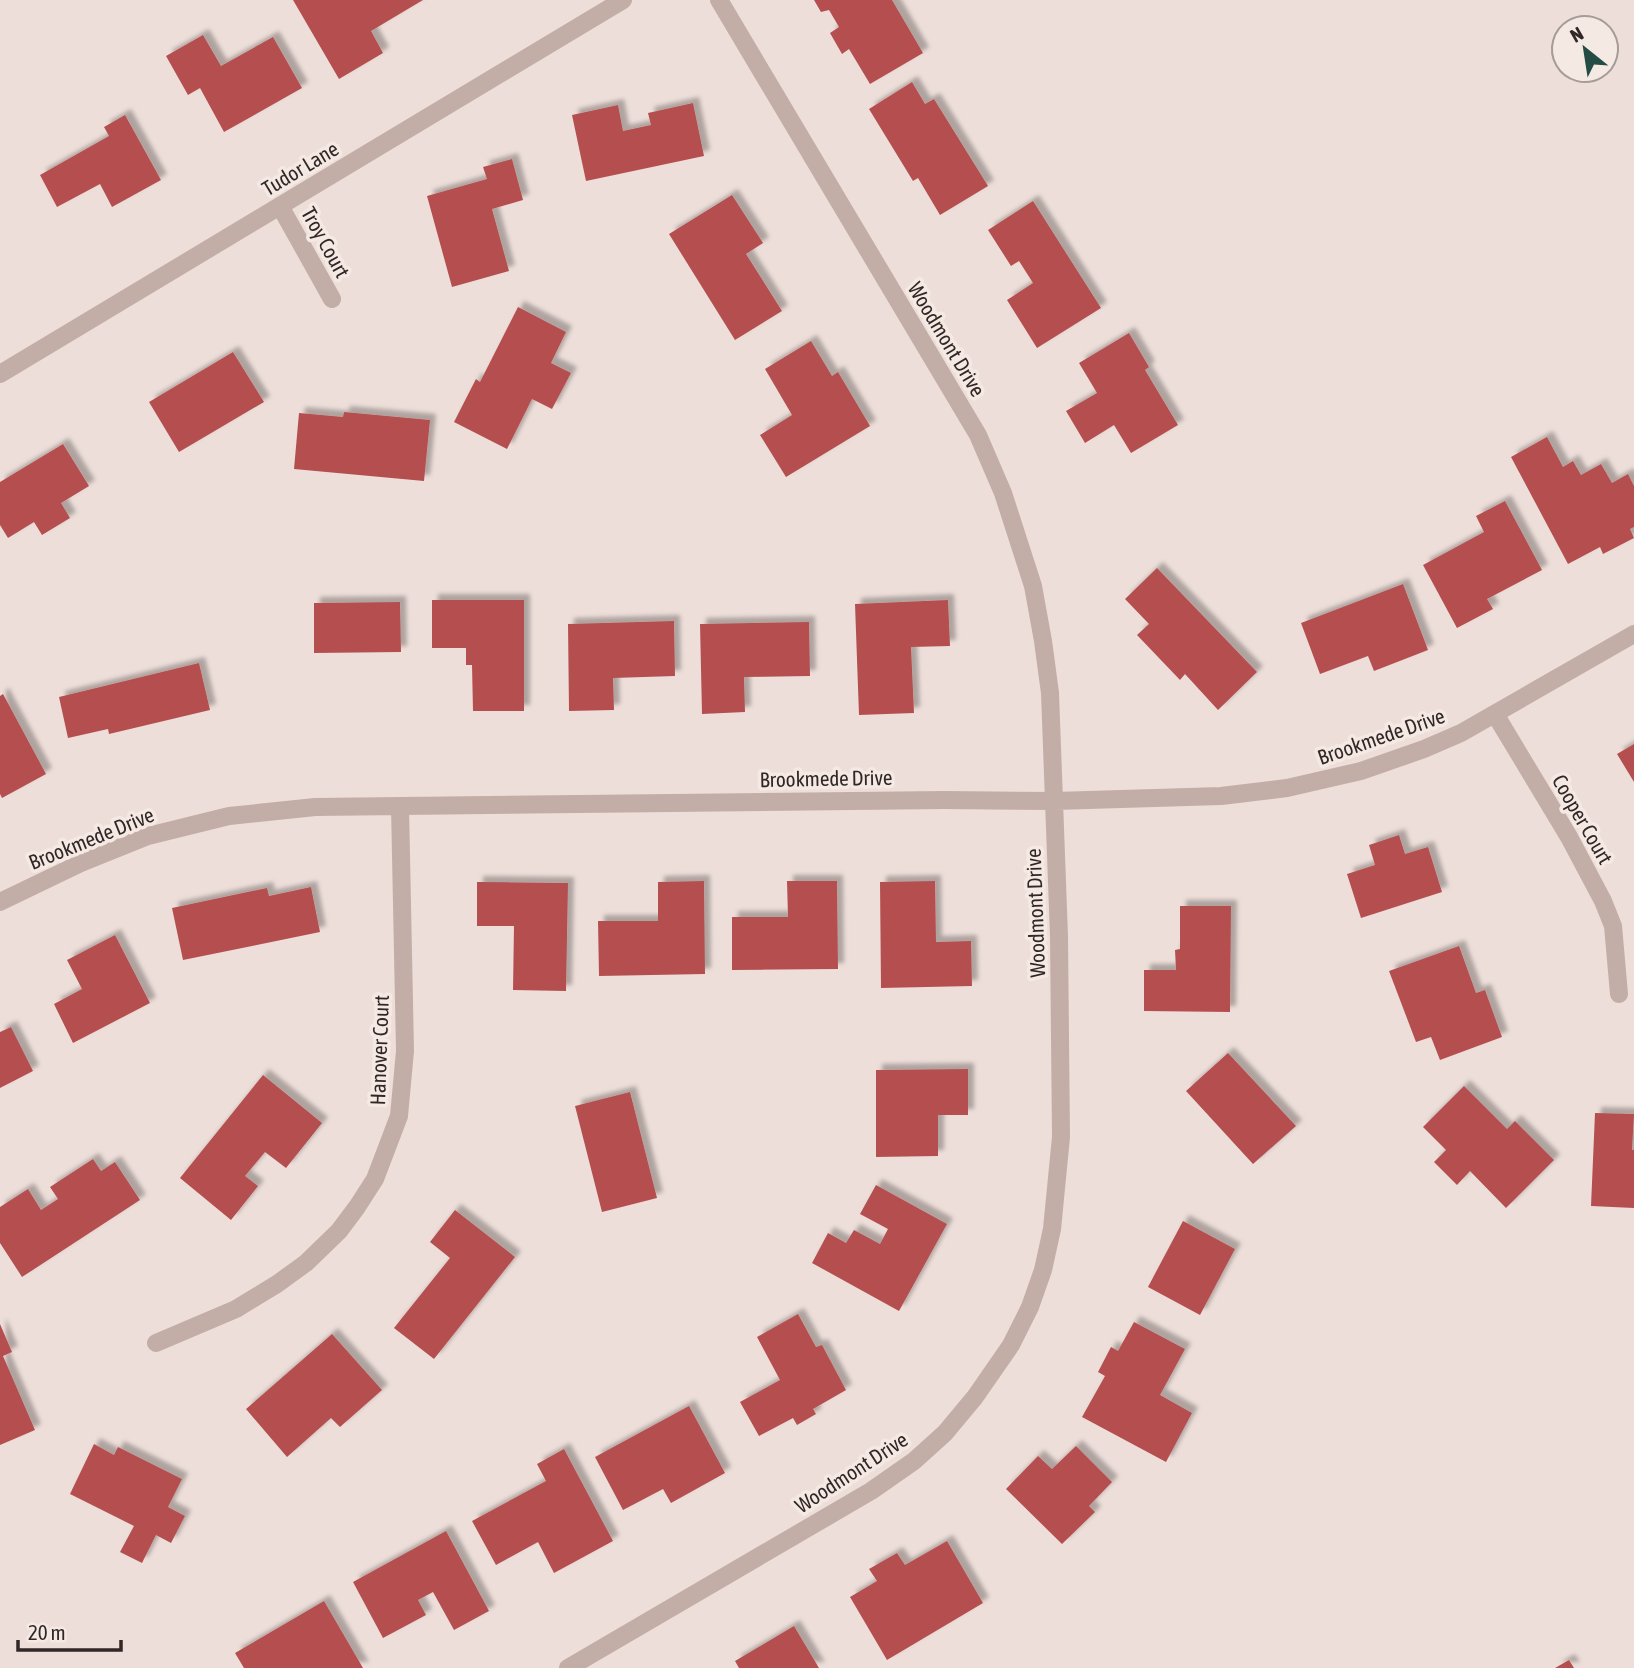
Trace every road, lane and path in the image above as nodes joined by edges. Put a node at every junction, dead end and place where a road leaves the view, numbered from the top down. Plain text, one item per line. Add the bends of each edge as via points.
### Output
1 (623, 0) edge
2 (719, 0) edge
3 (280, 206) junction
4 (332, 299) dead end
5 (0, 374) edge
6 (1634, 634) edge
7 (1495, 714) junction
8 (1055, 801) junction
9 (400, 806) junction
10 (0, 902) edge
11 (1619, 994) dead end
12 (156, 1343) dead end
13 (568, 1668) edge

1 - 3 street, Tudor Lane
2 - 8 street, Woodmont Drive via 978,435 1003,493 1033,586 1043,641
3 - 4 street, Troy Court
3 - 5 street, Tudor Lane
6 - 7 street, Brookmede Drive
7 - 8 street, Brookmede Drive via 1424,750 1362,771 1287,788 1221,796
7 - 11 street, Cooper Court via 1602,901 1613,926
8 - 9 street, Brookmede Drive
8 - 13 street, Woodmont Drive via 1061,1137 1052,1229 1030,1307 1011,1345 975,1397 914,1461 871,1491
9 - 10 street, Brookmede Drive via 315,807 229,816 148,836
9 - 12 street, Hanover Court via 405,1051 399,1116 375,1179 339,1231 306,1263 236,1309

